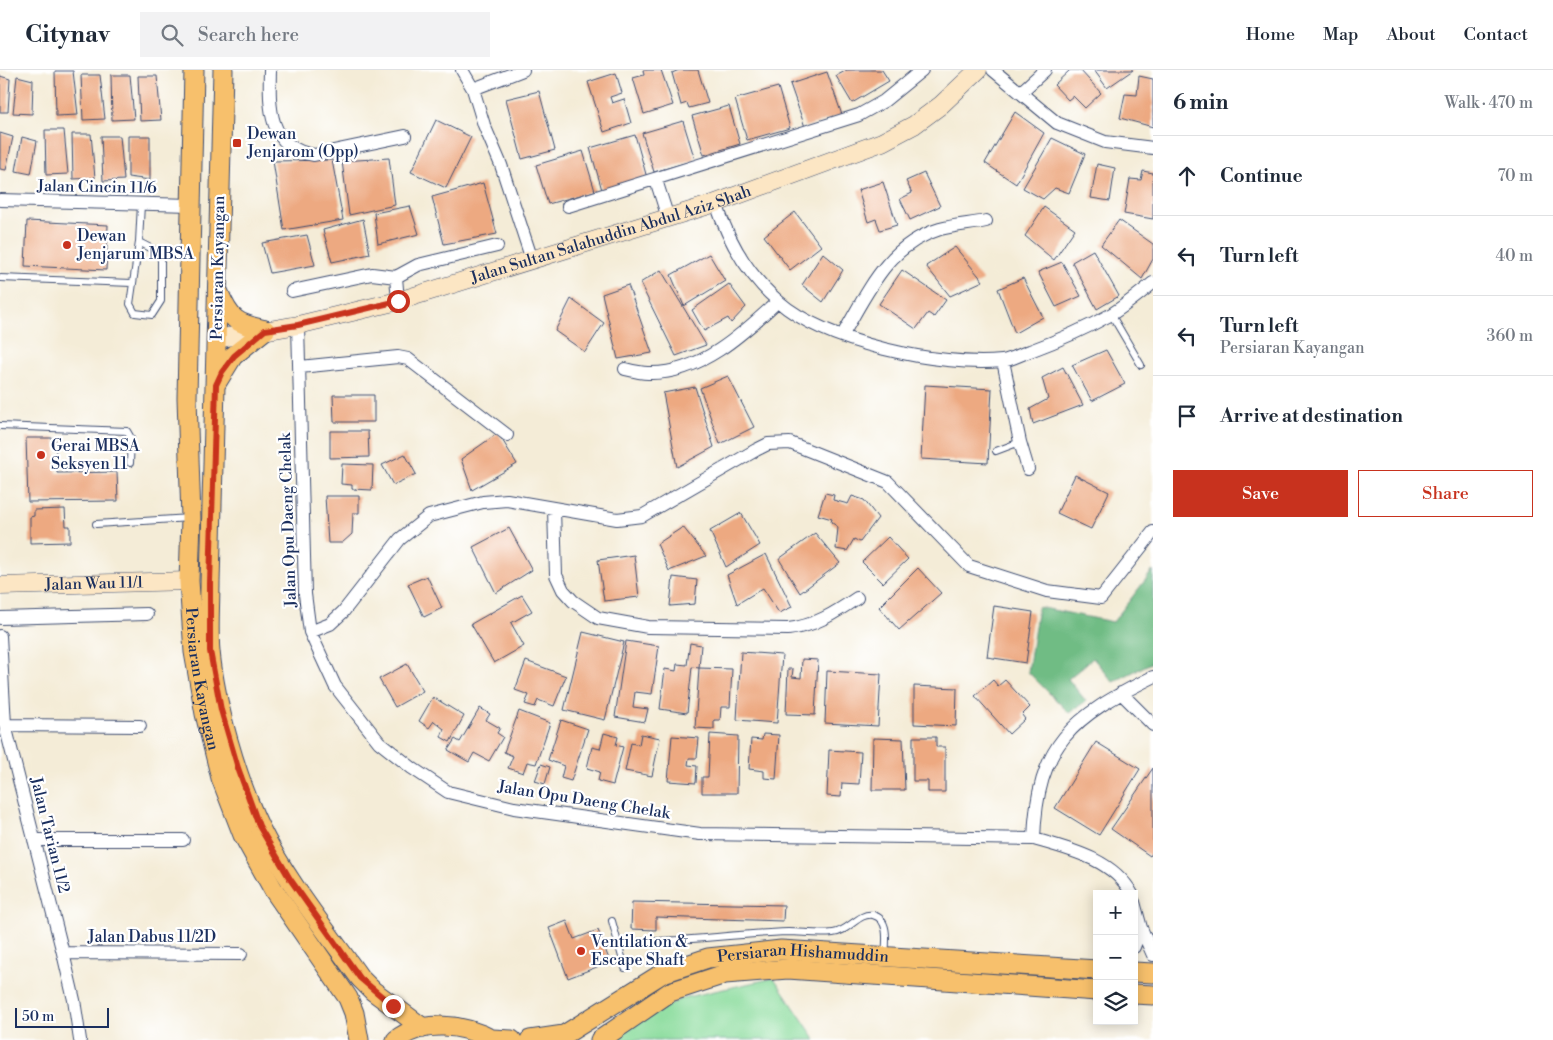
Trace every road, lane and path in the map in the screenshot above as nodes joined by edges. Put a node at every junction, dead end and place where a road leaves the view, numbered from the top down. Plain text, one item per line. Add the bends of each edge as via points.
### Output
1 (194, 70) edge
2 (222, 70) edge
3 (270, 70) edge
4 (462, 70) edge
5 (524, 70) edge
6 (922, 70) edge
7 (978, 70) edge
8 (994, 70) edge
9 (1045, 70) edge
10 (473, 89) junction
11 (1021, 92) junction
12 (405, 136) dead end
13 (1153, 148) edge
14 (656, 180) junction
15 (0, 200) edge
16 (716, 203) junction
17 (141, 204) junction
18 (192, 205) junction
19 (568, 206) dead end
20 (668, 218) junction
21 (986, 221) dead end
22 (139, 242) junction
23 (497, 246) dead end
24 (532, 260) junction
25 (396, 277) junction
26 (0, 278) edge
27 (132, 283) junction
28 (1153, 283) edge
29 (218, 290) junction
30 (292, 291) dead end
31 (398, 301) junction
32 (778, 301) junction
33 (1111, 314) junction
34 (298, 325) junction
35 (265, 330) junction
36 (842, 336) junction
37 (216, 339) junction
38 (1003, 361) junction
39 (1141, 365) dead end
40 (300, 367) junction
41 (626, 369) dead end
42 (216, 385) junction
43 (188, 398) junction
44 (0, 426) edge
45 (507, 435) dead end
46 (1020, 442) junction
47 (996, 451) dead end
48 (130, 463) dead end
49 (1028, 469) dead end
50 (554, 509) junction
51 (191, 518) junction
52 (96, 524) dead end
53 (1153, 532) edge
54 (188, 581) junction
55 (0, 586) edge
56 (857, 598) dead end
57 (147, 614) dead end
58 (0, 618) edge
59 (310, 632) junction
60 (0, 636) edge
61 (1153, 677) edge
62 (1121, 693) junction
63 (5, 725) junction
64 (1153, 725) edge
65 (140, 726) dead end
66 (34, 840) junction
67 (182, 840) dead end
68 (1034, 840) junction
69 (1129, 890) edge
70 (1138, 919) edge
71 (612, 921) dead end
72 (1140, 928) junction
73 (1138, 935) edge
74 (617, 942) junction
75 (63, 953) junction
76 (241, 954) dead end
77 (1153, 955) edge
78 (885, 956) junction
79 (625, 968) dead end
80 (1093, 970) edge
81 (1138, 972) edge
82 (1153, 973) edge
83 (1093, 991) edge
84 (1138, 994) edge
85 (1153, 996) edge
86 (423, 1028) junction
87 (80, 1040) edge
88 (359, 1040) edge
89 (396, 1040) edge
90 (492, 1040) edge
91 (512, 1040) edge
92 (530, 1040) edge
93 (600, 1040) edge

1 - 18 main road, Persiaran Kayangan
2 - 29 main road, Persiaran Kayangan
3 - 12 street via 269,105 274,124 281,138 301,153 314,154
4 - 10 street
5 - 10 street
6 - 14 street via 884,101 859,115
7 - 16 street, Jalan Sultan Salahuddin Abdul Aziz Shah via 941,105 914,125 882,142
8 - 11 street
9 - 11 street
10 - 24 street via 517,208
11 - 13 street via 1057,123 1079,134 1105,142
14 - 19 street
14 - 20 street
15 - 17 street, Jalan Cincin 11/6
16 - 20 street, Jalan Sultan Salahuddin Abdul Aziz Shah
16 - 32 street via 725,229 746,266
17 - 18 street, Jalan Cincin 11/6
17 - 22 lane
18 - 43 main road, Persiaran Kayangan
20 - 24 street, Jalan Sultan Salahuddin Abdul Aziz Shah
21 - 36 street via 939,229 904,247 876,278
22 - 27 lane
22 - 27 lane via 158,252 161,260 161,301 152,315 136,313 130,304
23 - 25 street via 418,265
24 - 31 street, Jalan Sultan Salahuddin Abdul Aziz Shah
25 - 30 street via 372,274
25 - 31 street
26 - 27 lane
28 - 33 street
29 - 35 main road via 232,318
29 - 37 main road, Persiaran Kayangan
31 - 34 street, Jalan Sultan Salahuddin Abdul Aziz Shah
32 - 36 street via 804,319
32 - 41 street via 722,348 694,362 671,371 648,373
33 - 38 street via 1059,340
33 - 39 lane
34 - 35 street, Jalan Sultan Salahuddin Abdul Aziz Shah
34 - 40 street, Jalan Opu Daeng Chelak
35 - 37 street, Jalan Sultan Salahuddin Abdul Aziz Shah
35 - 42 main road via 234,356
36 - 38 street via 938,359
37 - 42 main road, Persiaran Kayangan
37 - 43 main road via 200,354
38 - 46 street
40 - 45 street via 398,357 408,359
40 - 59 street, Jalan Opu Daeng Chelak via 305,594
42 - 86 main road, Persiaran Kayangan via 210,651 221,710 238,768 259,826 290,879 360,978
43 - 51 main road, Persiaran Kayangan
44 - 48 lane via 127,431 131,438
46 - 47 lane
46 - 49 street
50 - 53 street via 617,519 642,516 756,450 777,442 790,443 888,482 969,566 1047,592 1101,598
50 - 56 street via 556,575 573,602 598,618 648,627 788,629 805,627 832,615
50 - 59 street via 507,500 483,502 429,516 400,540 330,624
51 - 52 lane
51 - 54 main road, Persiaran Kayangan
54 - 55 street, Jalan Wau 11/1
54 - 88 main road, Persiaran Kayangan via 194,652 221,778 243,835 273,889 348,998
57 - 58 street
59 - 68 street, Jalan Opu Daeng Chelak via 335,686 380,742 448,792 514,808 700,834
60 - 63 street, Jalan Tarian 11/2
61 - 62 street
62 - 64 street
62 - 68 street via 1084,715 1058,743 1041,779
63 - 65 street
63 - 66 street, Jalan Tarian 11/2
66 - 67 street
66 - 75 street, Jalan Tarian 11/2
68 - 69 street, Jalan Opu Daeng Chelak via 1071,849 1099,862
70 - 72 street
71 - 74 lane
72 - 73 street
72 - 77 street
74 - 78 lane via 674,942 788,932 835,933 864,916 874,915 882,920 886,931
74 - 79 lane
75 - 76 street, Jalan Dabus 11/2D
75 - 87 street, Jalan Tarian 11/2
78 - 80 main road, Persiaran Hishamuddin
78 - 92 main road, Persiaran Hishamuddin via 781,950 708,958 663,973 564,1035
81 - 82 main road
83 - 93 main road, Persiaran Hishamuddin via 788,969 734,974 670,992
84 - 85 main road
86 - 89 main road
86 - 90 main road via 470,1029
90 - 91 main road

